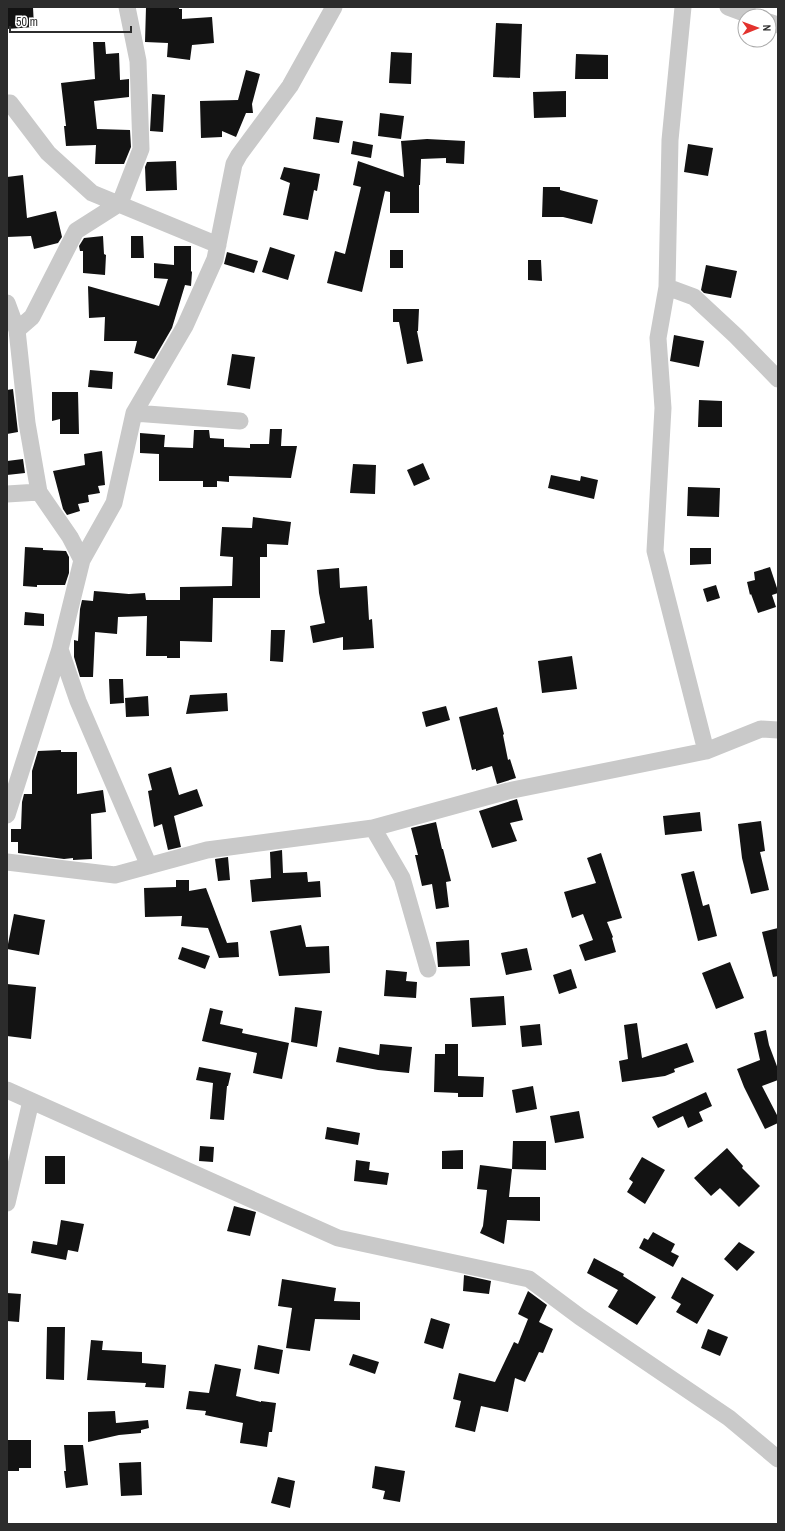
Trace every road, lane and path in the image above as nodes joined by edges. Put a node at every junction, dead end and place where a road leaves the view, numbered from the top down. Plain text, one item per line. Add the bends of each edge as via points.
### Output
1 (126, 7) edge
2 (334, 7) edge
3 (683, 7) edge
4 (7, 103) edge
5 (120, 204) junction
6 (218, 245) junction
7 (667, 287) junction
8 (7, 303) edge
9 (16, 330) junction
10 (778, 379) edge
11 (134, 413) junction
12 (240, 421) dead end
13 (39, 492) junction
14 (7, 494) edge
15 (82, 560) junction
16 (60, 649) junction
17 (778, 730) edge
18 (706, 751) junction
19 (7, 815) edge
20 (372, 828) junction
21 (7, 862) edge
22 (149, 866) junction
23 (428, 969) dead end
24 (7, 1090) edge
25 (31, 1101) junction
26 (7, 1203) edge
27 (778, 1459) edge

1 - 5 street via 138,61 141,149
2 - 6 street via 290,86 234,164
3 - 7 street via 670,140
4 - 5 street via 10,103 48,153 92,193
5 - 6 street
5 - 9 street via 76,232 32,317
6 - 11 street via 215,259 185,326
7 - 10 street via 694,297
7 - 18 street via 658,338 663,408 654,552
8 - 9 street
9 - 13 street via 27,423
11 - 12 street
11 - 15 street via 114,503
13 - 14 street
13 - 15 street via 70,536
15 - 16 street
16 - 19 street
16 - 22 street via 78,701
17 - 18 street via 761,729
18 - 20 street via 508,791
20 - 22 street via 207,850
20 - 23 street via 402,878
21 - 22 street via 115,875
24 - 25 street
25 - 26 street
25 - 27 street via 338,1238 529,1279 580,1317 729,1418

